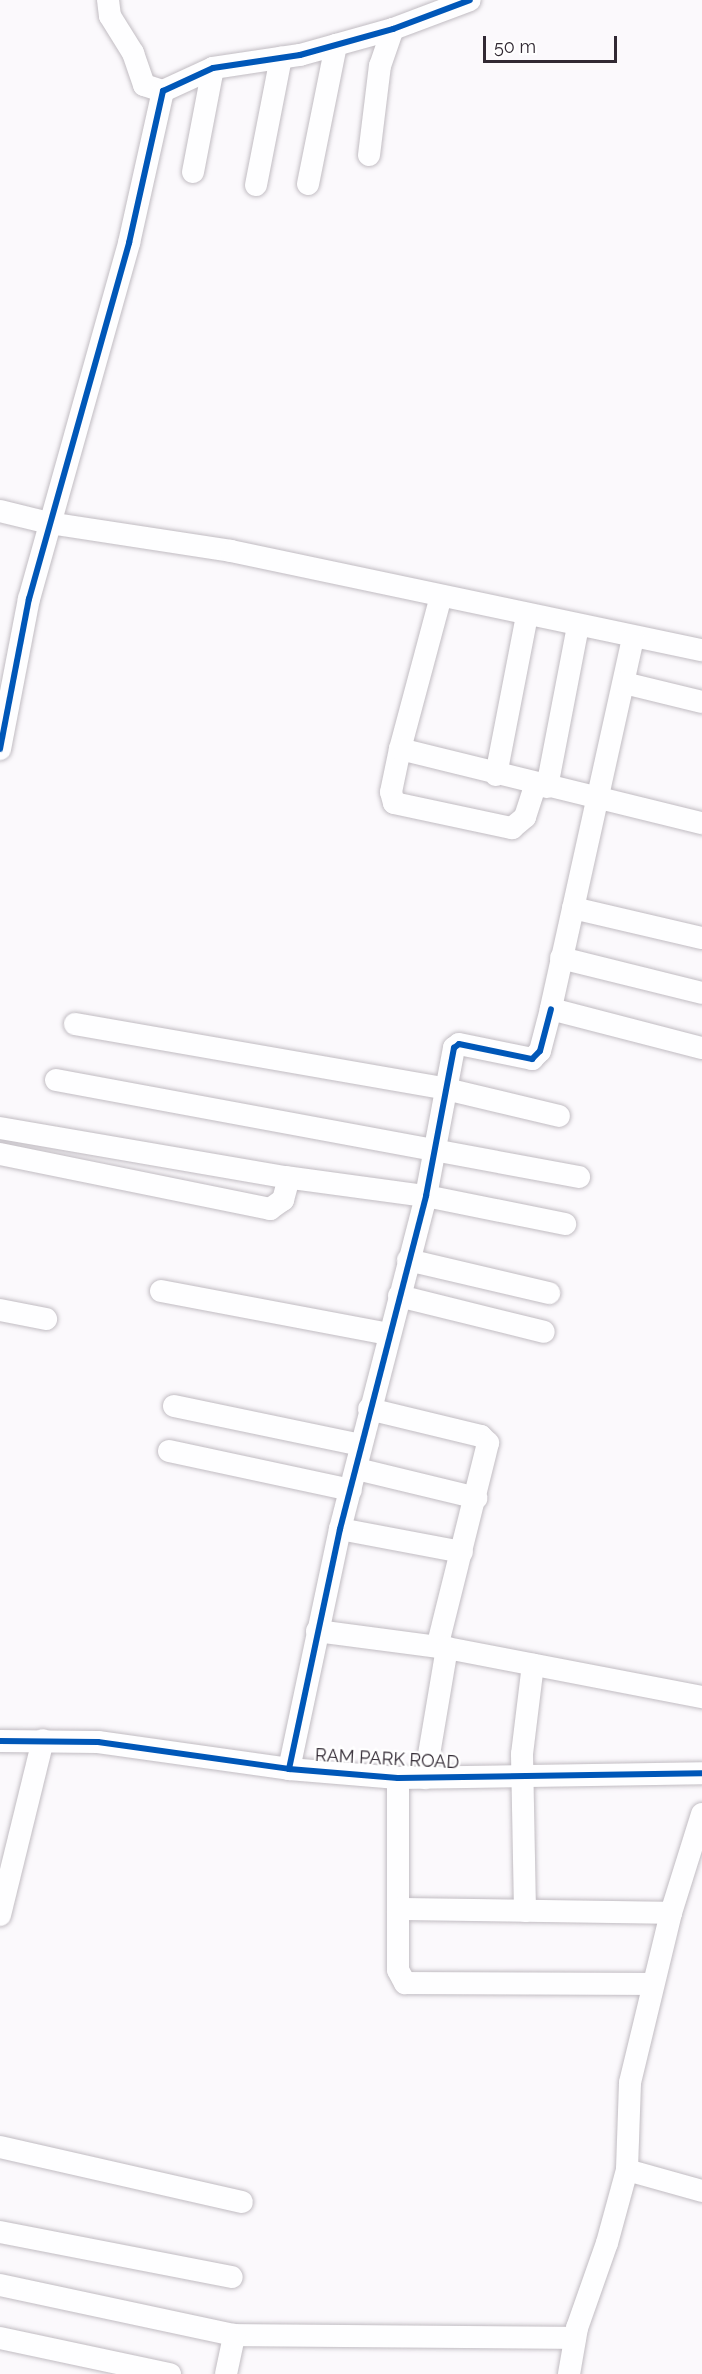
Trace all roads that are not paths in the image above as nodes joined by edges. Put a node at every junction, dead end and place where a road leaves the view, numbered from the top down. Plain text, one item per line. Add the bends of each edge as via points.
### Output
1 (108, 0) edge
2 (470, 0) edge
3 (393, 28) junction
4 (336, 45) junction
5 (281, 57) junction
6 (213, 68) junction
7 (163, 91) junction
8 (369, 155) dead end
9 (193, 172) dead end
10 (308, 184) dead end
11 (256, 185) dead end
12 (0, 511) edge
13 (49, 524) junction
14 (441, 596) junction
15 (527, 615) junction
16 (578, 626) junction
17 (633, 638) junction
18 (702, 649) edge
19 (624, 684) junction
20 (702, 702) edge
21 (0, 749) edge
22 (400, 749) junction
23 (496, 775) junction
24 (541, 785) junction
25 (598, 799) junction
26 (702, 823) edge
27 (573, 908) junction
28 (702, 938) edge
29 (561, 958) junction
30 (702, 993) edge
31 (550, 1009) junction
32 (75, 1024) dead end
33 (702, 1048) edge
34 (56, 1080) dead end
35 (446, 1089) junction
36 (559, 1116) dead end
37 (0, 1128) edge
38 (434, 1150) junction
39 (0, 1154) edge
40 (579, 1177) dead end
41 (290, 1178) junction
42 (426, 1196) junction
43 (565, 1224) dead end
44 (408, 1260) junction
45 (161, 1291) dead end
46 (549, 1293) dead end
47 (399, 1296) junction
48 (0, 1310) edge
49 (46, 1319) dead end
50 (544, 1332) dead end
51 (388, 1335) junction
52 (174, 1406) dead end
53 (369, 1409) junction
54 (361, 1445) junction
55 (169, 1451) dead end
56 (354, 1479) junction
57 (477, 1498) junction
58 (340, 1529) junction
59 (462, 1552) junction
60 (317, 1630) junction
61 (442, 1648) junction
62 (533, 1665) junction
63 (702, 1697) edge
64 (43, 1740) junction
65 (0, 1741) edge
66 (289, 1769) junction
67 (702, 1773) edge
68 (523, 1777) junction
69 (398, 1778) junction
70 (425, 1778) junction
71 (702, 1814) edge
72 (398, 1909) junction
73 (525, 1911) junction
74 (670, 1913) junction
75 (0, 1915) edge
76 (653, 1984) junction
77 (0, 2147) edge
78 (627, 2170) junction
79 (702, 2192) edge
80 (242, 2202) dead end
81 (0, 2232) edge
82 (232, 2277) dead end
83 (0, 2285) edge
84 (234, 2335) junction
85 (0, 2338) edge
86 (575, 2338) junction
87 (170, 2374) edge
88 (226, 2374) edge
89 (569, 2374) edge

1 - 7 street via 110,16 134,52 144,85
2 - 3 street
3 - 4 street
3 - 8 street via 380,66
4 - 5 street
4 - 10 street
5 - 6 street
5 - 11 street
6 - 7 street
6 - 9 street
7 - 13 street via 129,243
12 - 13 street
13 - 14 street via 231,551
13 - 21 street via 29,599
14 - 15 street
14 - 22 street
15 - 16 street
15 - 23 street
16 - 17 street
16 - 24 street
17 - 18 street
17 - 19 street
19 - 20 street
19 - 25 street
22 - 23 street
22 - 24 street via 391,792 398,806 512,828 525,817
23 - 24 street
24 - 25 street
25 - 26 street
25 - 27 street
27 - 28 street
27 - 29 street
29 - 30 street
29 - 31 street
31 - 33 street
31 - 35 street via 537,1056 526,1059 459,1044 454,1048
32 - 35 street
34 - 38 street
35 - 36 street
35 - 38 street
37 - 41 street
38 - 40 street
38 - 42 street
39 - 41 street via 270,1209 284,1200
41 - 42 street
42 - 43 street
42 - 44 street
44 - 46 street
44 - 47 street
45 - 51 street
47 - 50 street
47 - 51 street
48 - 49 street
51 - 53 street
52 - 54 street
53 - 54 street
53 - 57 street via 486,1440 488,1448
54 - 56 street
55 - 56 street
56 - 57 street
56 - 58 street
57 - 59 street
58 - 59 street
58 - 60 street
59 - 61 street
60 - 61 street
60 - 66 street
61 - 62 street
61 - 70 street
62 - 63 street
62 - 68 street via 522,1754
64 - 65 street, RAM PARK ROAD
64 - 66 street, RAM PARK ROAD via 98,1742
64 - 75 street
66 - 69 street, RAM PARK ROAD
67 - 68 street, RAM PARK ROAD
68 - 70 street, RAM PARK ROAD
68 - 73 street
69 - 70 street, RAM PARK ROAD
69 - 72 street
71 - 74 street
72 - 73 street
72 - 76 street via 398,1970 405,1983
73 - 74 street
74 - 76 street
76 - 78 street via 630,2083
77 - 80 street
78 - 79 street
78 - 86 street
81 - 82 street
83 - 84 street
84 - 86 street
84 - 88 street
85 - 87 street
86 - 89 street

